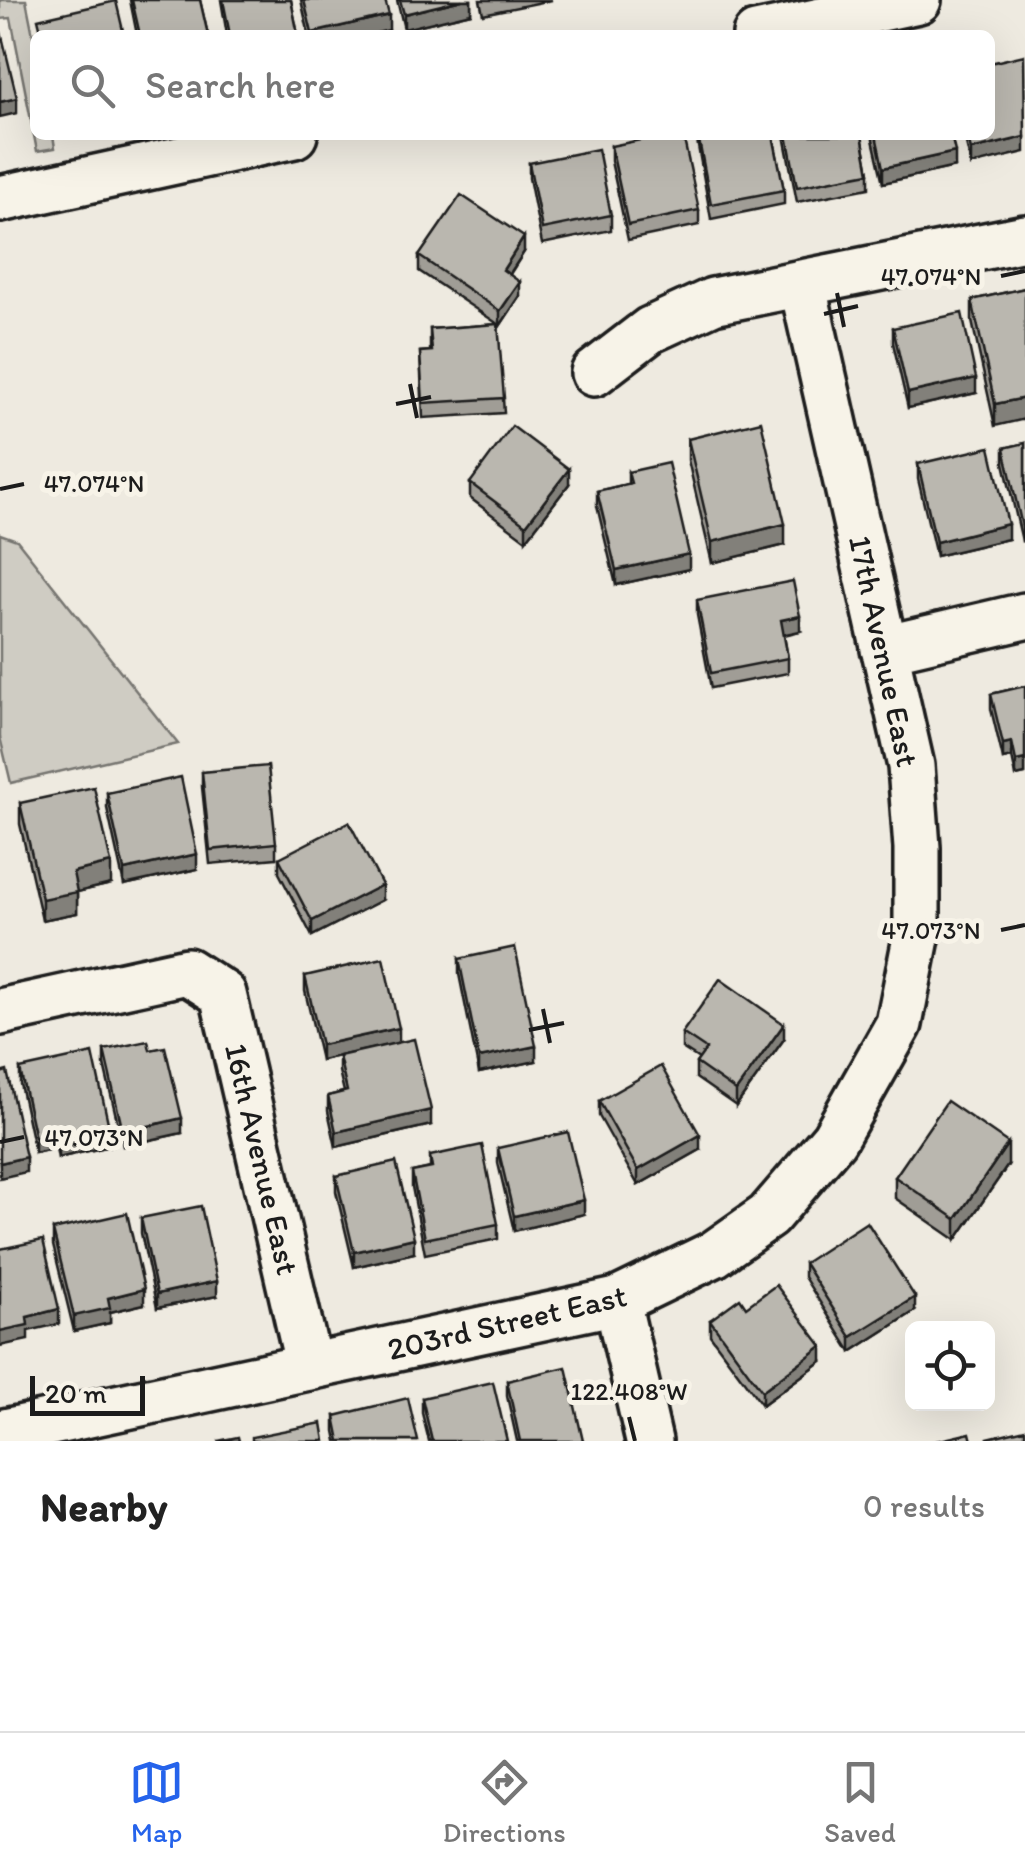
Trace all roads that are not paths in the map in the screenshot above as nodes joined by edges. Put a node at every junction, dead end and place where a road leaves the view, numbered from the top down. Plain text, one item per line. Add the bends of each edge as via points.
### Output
1 (894, 2) edge
2 (777, 30) edge
3 (271, 140) edge
4 (0, 198) edge
5 (1025, 238) edge
6 (802, 283) junction
7 (594, 373) dead end
8 (1025, 616) edge
9 (884, 648) junction
10 (0, 1012) edge
11 (899, 1024) joint
12 (618, 1302) junction
13 (309, 1367) junction
14 (8, 1435) edge
15 (648, 1441) edge

1 - 2 street
3 - 4 street
5 - 6 street
6 - 7 street via 713,300 650,330
6 - 9 street, 17th Avenue East
8 - 9 street
9 - 11 street, 17th Avenue East via 910,766 917,848 917,932
10 - 13 street, 16th Avenue East via 187,970 224,994
11 - 12 street, 203rd Street East via 834,1139 768,1216 714,1254
12 - 13 street, 203rd Street East
12 - 15 street
13 - 14 street, 203rd Street East

